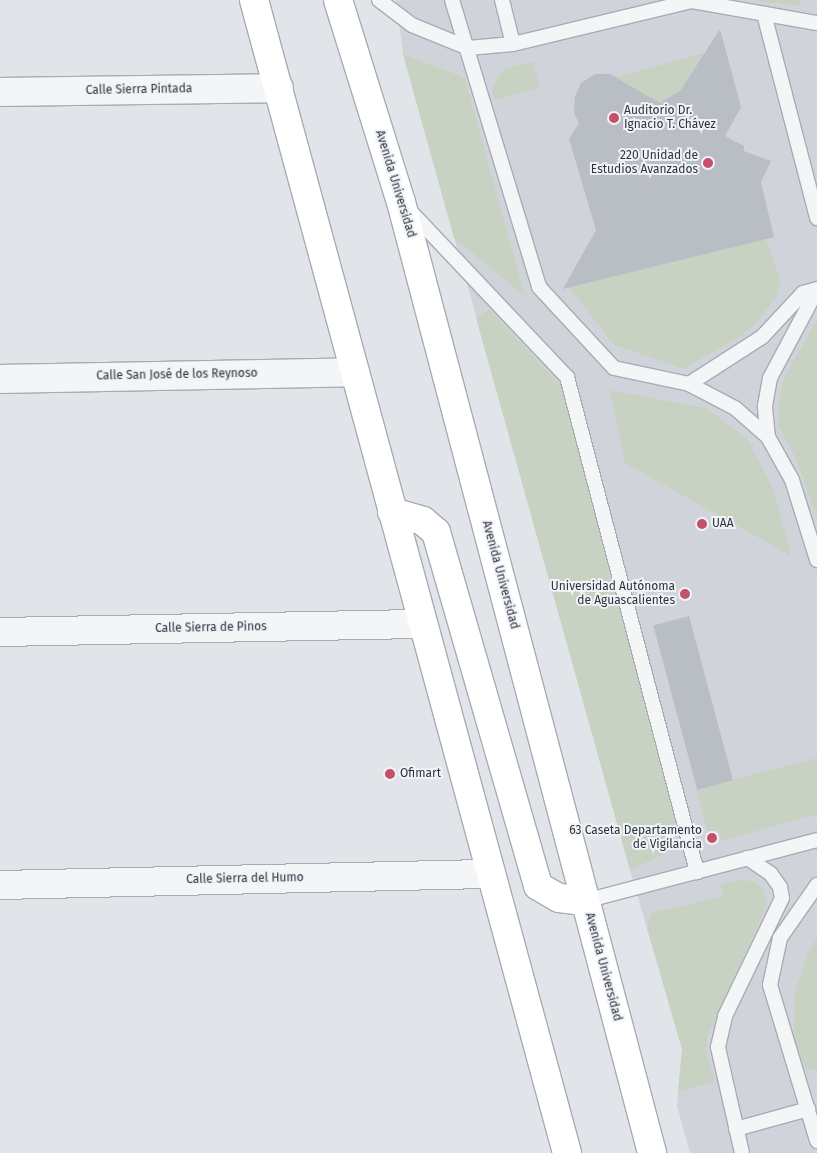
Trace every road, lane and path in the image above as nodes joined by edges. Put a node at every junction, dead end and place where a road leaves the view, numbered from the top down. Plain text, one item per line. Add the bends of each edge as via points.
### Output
1 (254, 0) edge
2 (338, 0) edge
3 (379, 0) edge
4 (452, 0) edge
5 (502, 0) edge
6 (764, 14) junction
7 (817, 23) edge
8 (513, 44) junction
9 (468, 48) junction
10 (279, 88) junction
11 (0, 92) edge
12 (401, 202) junction
13 (817, 218) edge
14 (817, 289) edge
15 (355, 372) junction
16 (0, 378) edge
17 (689, 384) junction
18 (768, 437) junction
19 (392, 512) junction
20 (817, 560) edge
21 (422, 624) junction
22 (0, 632) edge
23 (817, 840) edge
24 (747, 858) junction
25 (697, 872) junction
26 (491, 874) junction
27 (0, 885) edge
28 (817, 885) edge
29 (586, 901) junction
30 (808, 1109) junction
31 (736, 1130) junction
32 (817, 1141) edge
33 (567, 1153) edge
34 (652, 1153) edge
35 (742, 1153) edge

1 - 10 main road
2 - 12 main road, Avenida Universidad
3 - 9 lane via 412,25
4 - 9 lane
5 - 8 lane
6 - 7 lane
6 - 8 lane via 692,2
6 - 13 lane
8 - 9 lane
9 - 17 lane via 540,287 614,368
10 - 11 street, Calle Sierra Pintada
10 - 15 main road
12 - 25 lane via 567,377
12 - 29 main road, Avenida Universidad
14 - 17 lane via 803,293 762,336
14 - 18 lane via 770,378 765,406
15 - 16 street, Calle San José de los Reynoso
15 - 19 main road
17 - 18 lane via 735,408
18 - 20 lane via 792,480
19 - 21 main road
19 - 29 main road via 423,521 436,532 538,886 559,898
21 - 22 street, Calle Sierra de Pinos
21 - 26 main road
23 - 24 lane
24 - 25 lane
24 - 31 lane via 772,874 782,898 726,1016 718,1047
25 - 29 lane
26 - 27 street, Calle Sierra del Humo
26 - 33 main road
28 - 30 lane via 780,938 770,985
29 - 34 main road, Avenida Universidad
30 - 31 lane
30 - 32 lane
31 - 35 lane

